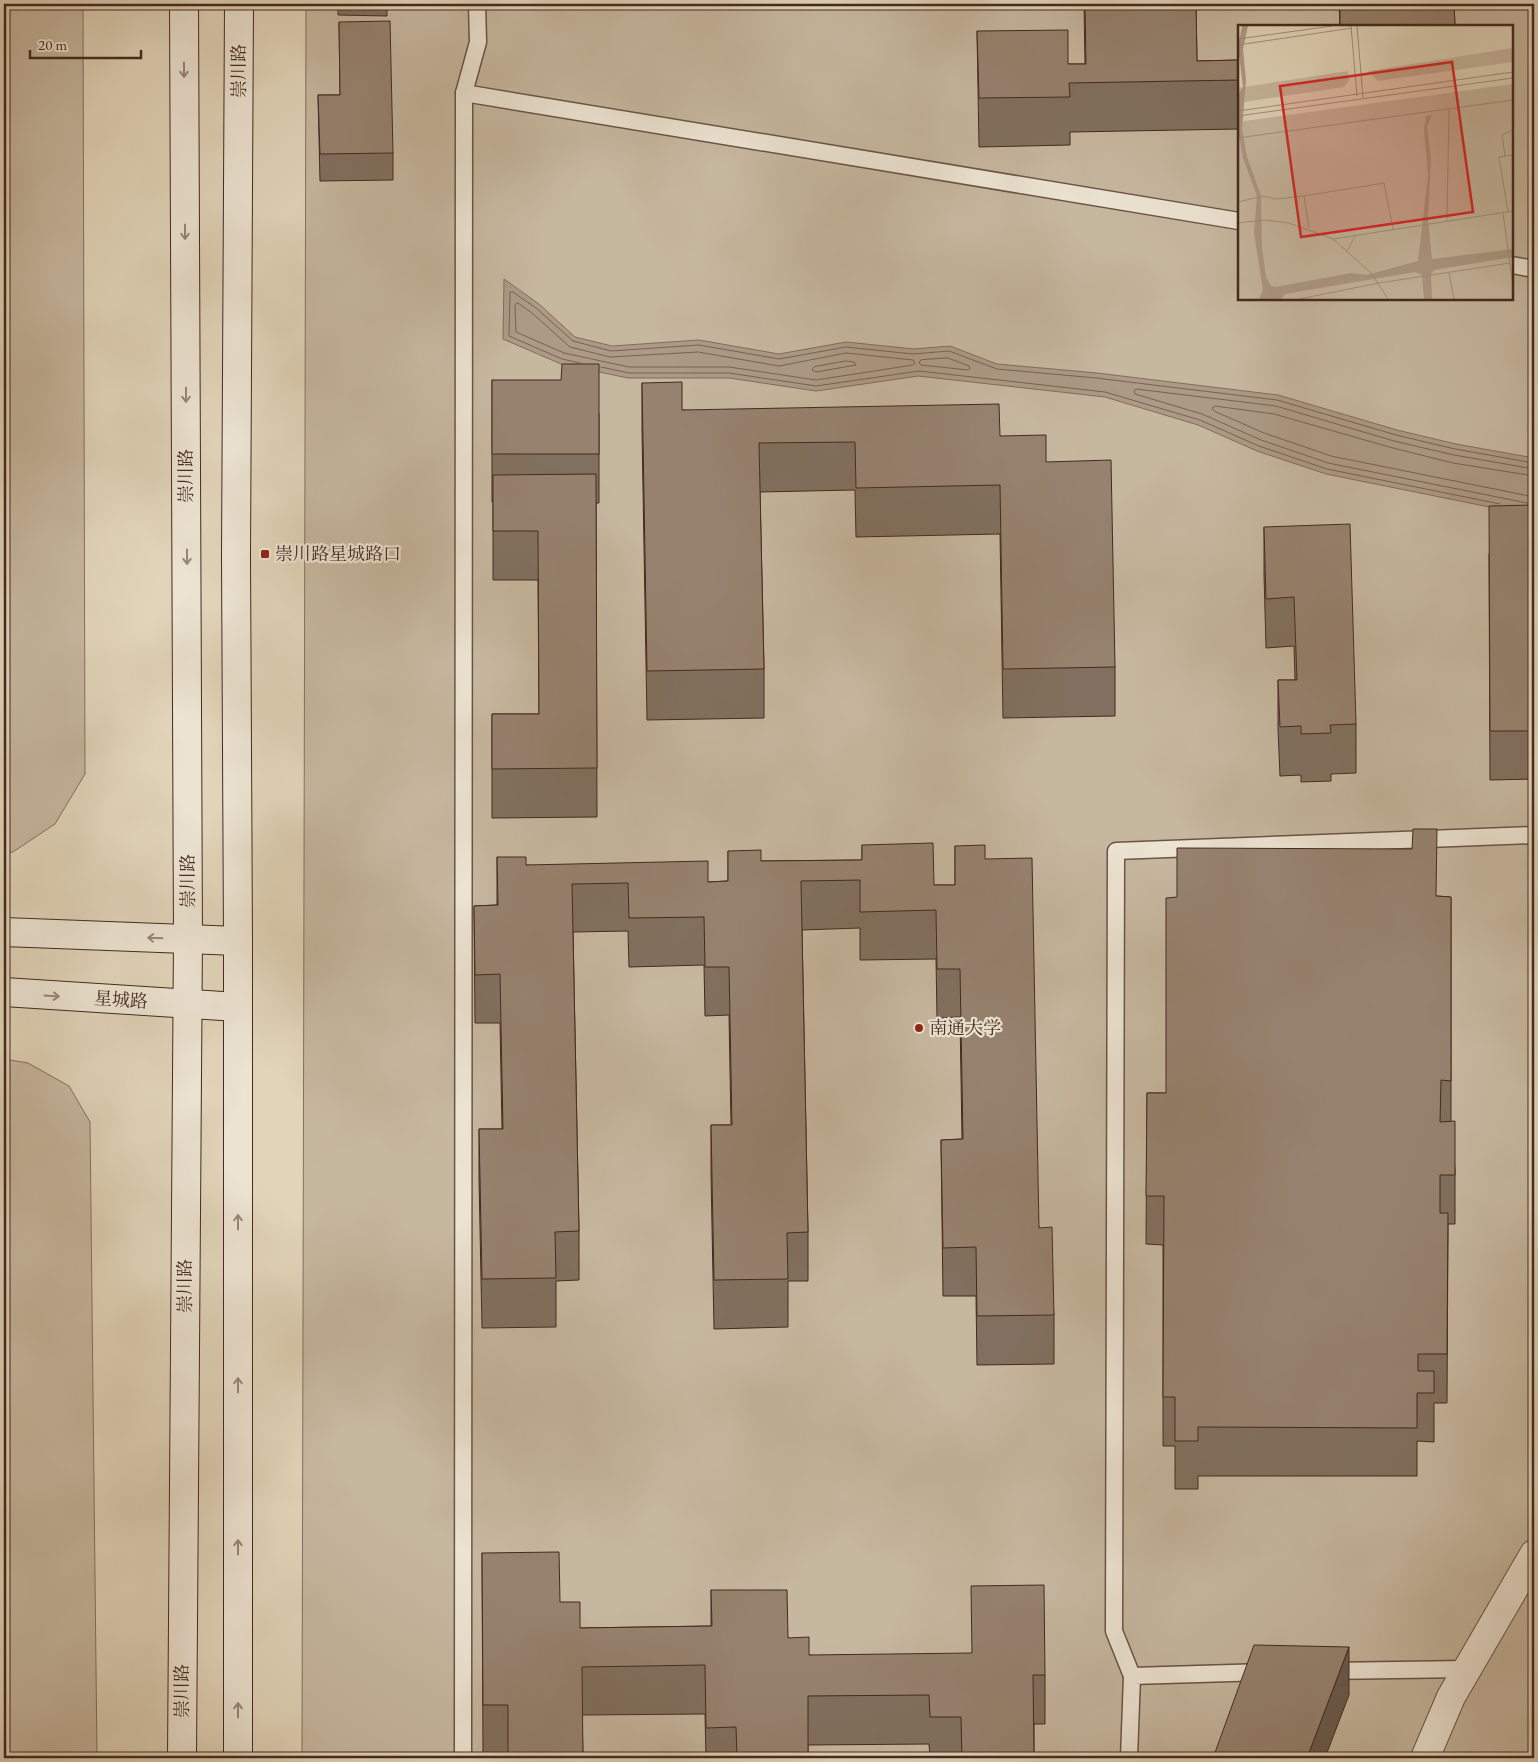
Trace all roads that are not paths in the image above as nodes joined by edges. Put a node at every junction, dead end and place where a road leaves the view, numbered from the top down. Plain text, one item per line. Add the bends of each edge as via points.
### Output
1 (184, 4) edge
2 (239, 4) edge
3 (477, 4) edge
4 (464, 93) junction
5 (1238, 220) edge
6 (1513, 265) edge
7 (1534, 269) edge
8 (1534, 835) edge
9 (4, 932) edge
10 (188, 939) junction
11 (238, 940) junction
12 (4, 992) edge
13 (187, 1004) junction
14 (238, 1007) junction
15 (1534, 1554) edge
16 (1467, 1669) junction
17 (1283, 1671) edge
18 (1312, 1671) edge
19 (1132, 1676) junction
20 (182, 1758) edge
21 (238, 1758) edge
22 (463, 1758) edge
23 (1129, 1758) edge
24 (1425, 1758) edge

1 -> 10 main road, 崇川路
2 - 11 main road, 崇川路
3 - 4 lane via 478,42
4 - 5 lane
4 - 22 lane
6 - 7 lane
8 - 19 lane via 1116,851 1114,1631
10 -> 9 main road
10 - 11 main road
10 - 13 main road, 崇川路
11 - 14 main road, 崇川路
12 -> 13 main road, 星城路
13 - 14 main road, 星城路
13 - 20 main road, 崇川路
21 -> 14 main road, 崇川路
15 - 16 main road
16 - 18 lane
16 - 24 main road
17 - 19 lane
19 - 23 lane

